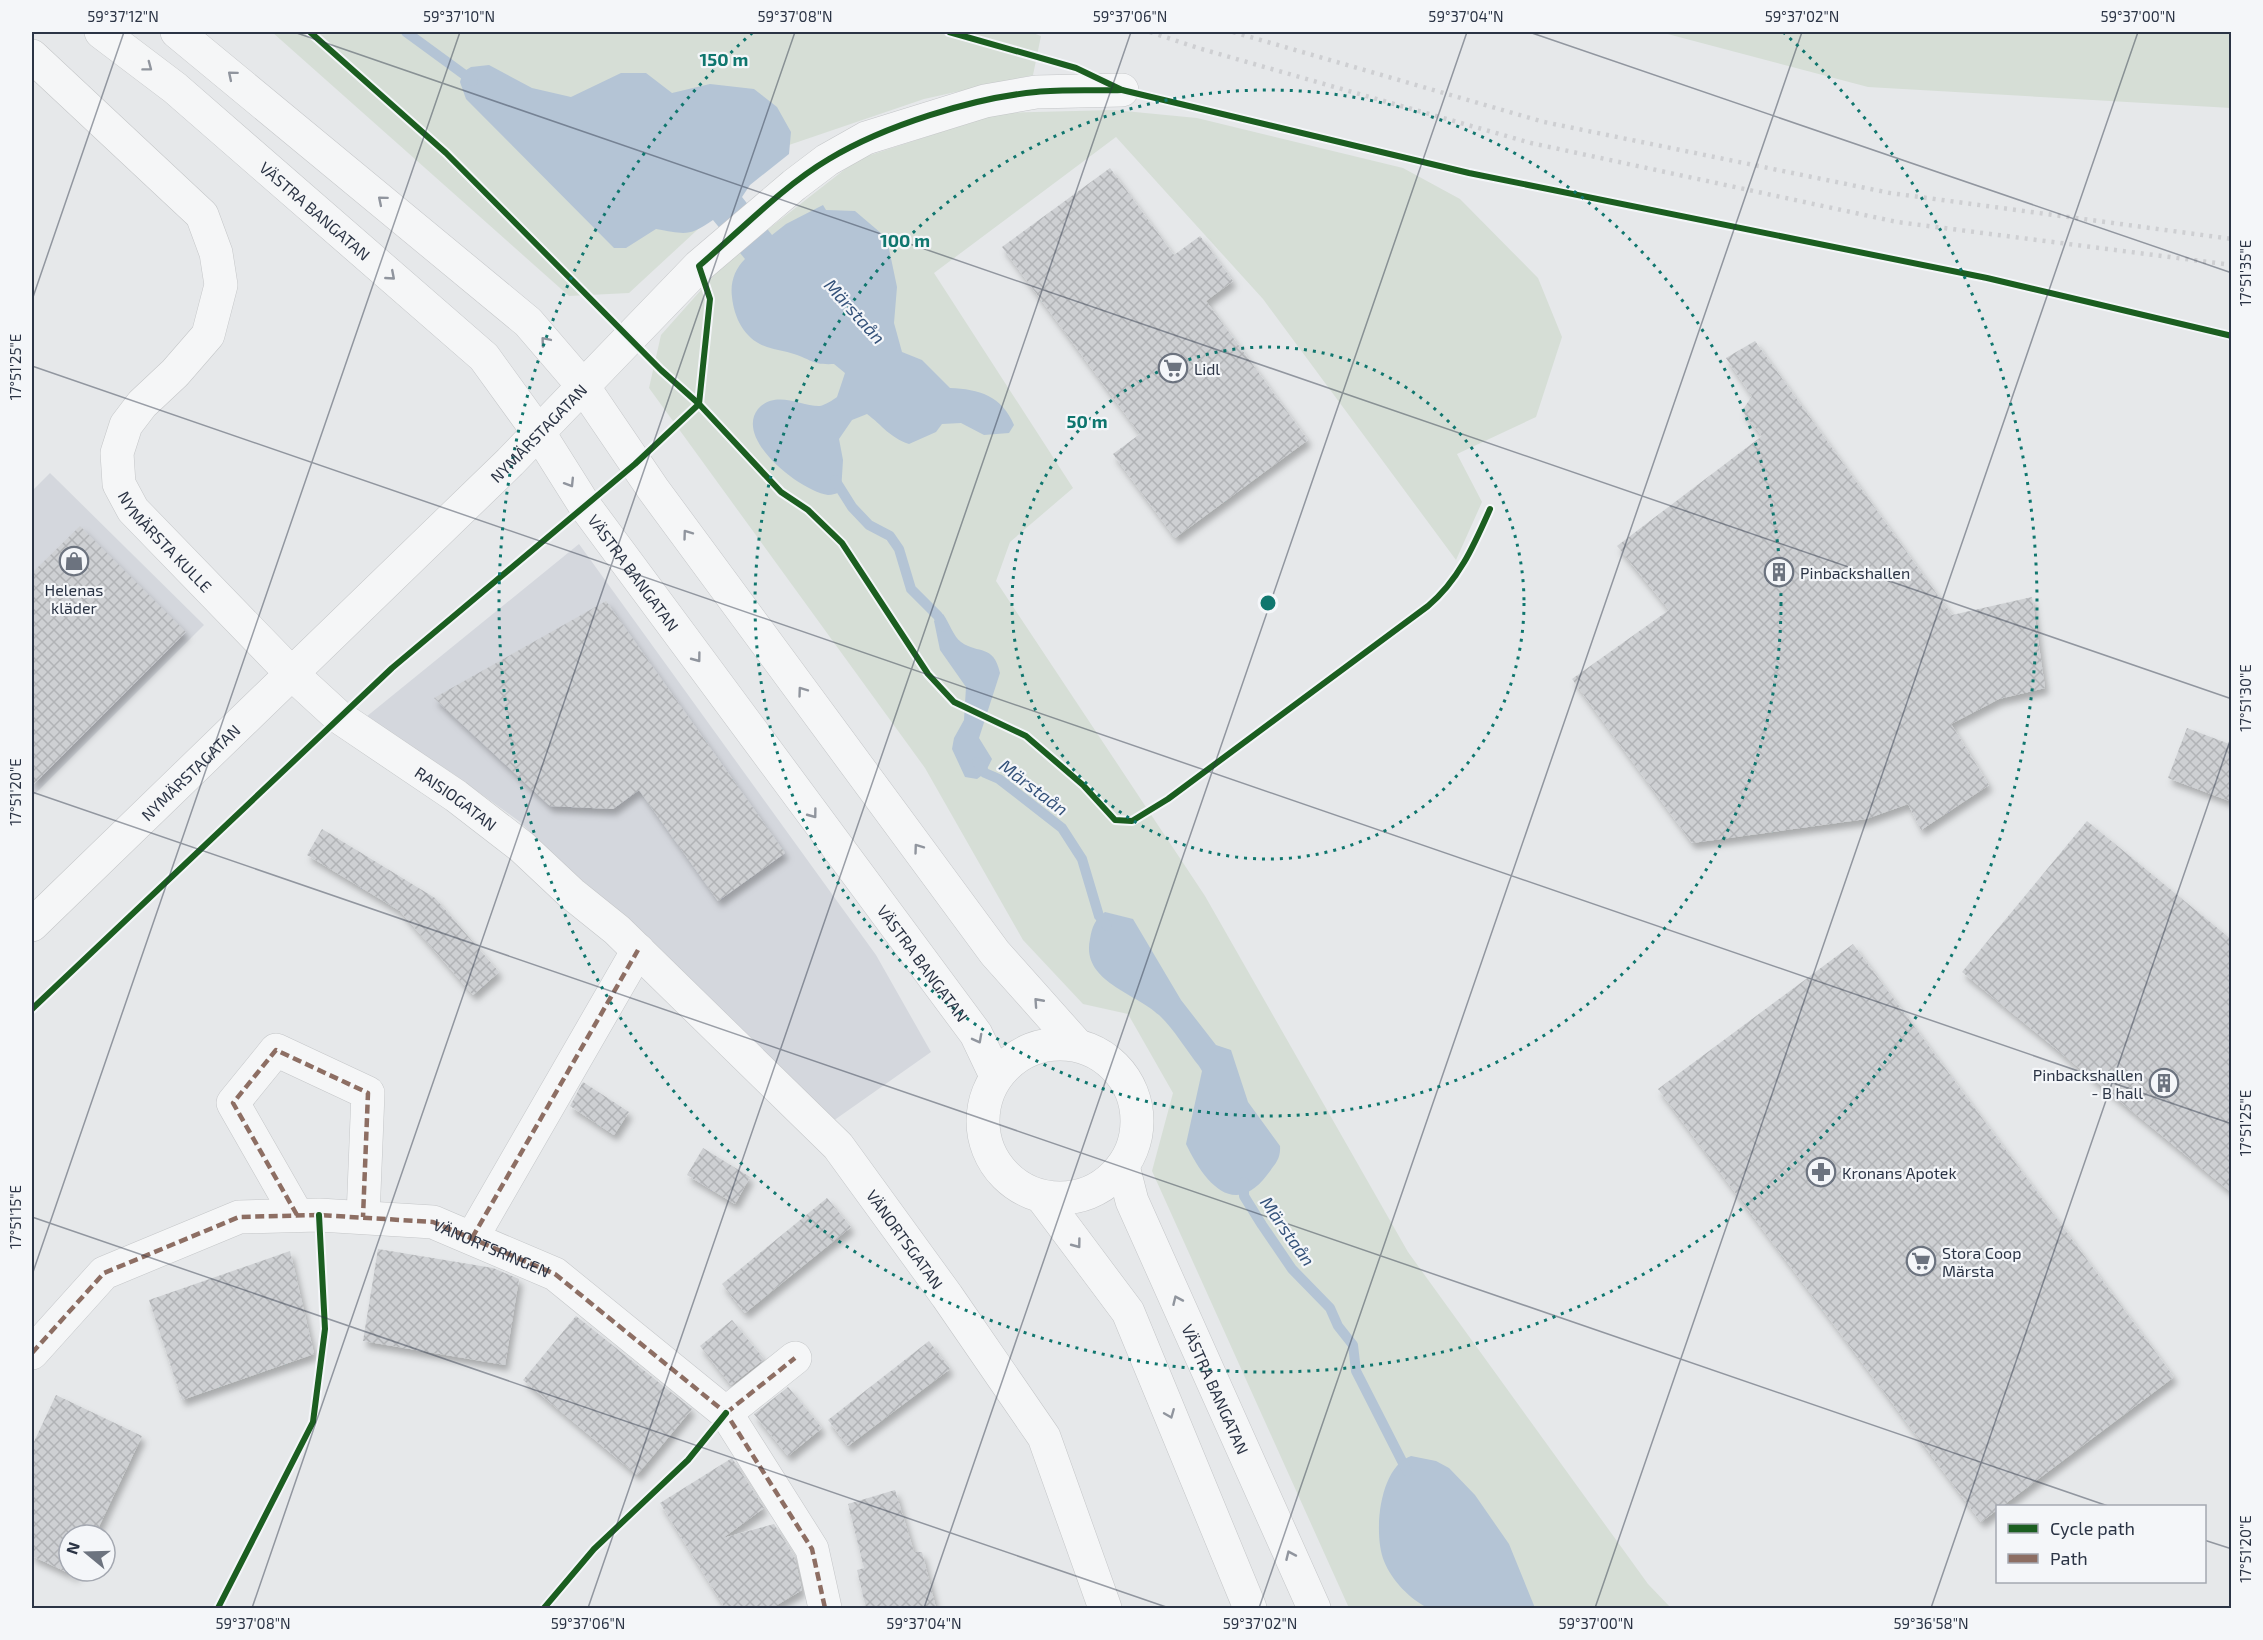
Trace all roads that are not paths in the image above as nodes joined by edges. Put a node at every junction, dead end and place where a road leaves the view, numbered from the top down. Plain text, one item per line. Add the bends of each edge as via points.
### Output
1 (101, 32) edge
2 (177, 32) edge
3 (32, 56) edge
4 (1122, 90) dead end
5 (583, 386) junction
6 (539, 433) junction
7 (291, 673) junction
8 (32, 925) edge
9 (627, 940) junction
10 (1077, 1046) junction
11 (996, 1076) junction
12 (1123, 1166) junction
13 (1042, 1197) junction
14 (297, 1215) junction
15 (363, 1217) junction
16 (472, 1238) junction
17 (32, 1353) edge
18 (795, 1358) dead end
19 (726, 1413) junction
20 (825, 1608) edge
21 (1105, 1608) edge
22 (1250, 1608) edge
23 (1314, 1608) edge

1 -> 6 street, VÄSTRA BANGATAN via 175,88 484,357
5 -> 2 street via 528,322
3 - 7 street, NYMÄRSTA KULLE via 202,215 216,252 221,285 208,335 126,425 117,453 119,484 133,510
4 - 5 street, NYMÄRSTAGATAN via 1036,92 985,101 866,138 827,160 699,266
5 - 6 street, NYMÄRSTAGATAN
10 -> 5 street via 995,953 653,489
6 - 7 street, NYMÄRSTAGATAN
6 -> 11 street, VÄSTRA BANGATAN via 585,506 976,1034
7 - 8 street, NYMÄRSTAGATAN
7 - 9 street, RAISIOGATAN via 339,717 456,796 522,847
9 - 16 street
9 - 21 street, VÄNORTSGATAN via 838,1146 947,1296 1044,1437
10 - 11 street via 1046,1045 1018,1056
10 - 12 street via 1104,1058 1125,1080 1136,1108 1135,1138
11 - 13 street via 984,1104 983,1134 994,1163 1015,1185
12 - 13 street via 1101,1187 1073,1198
23 -> 12 street, VÄSTRA BANGATAN via 1132,1201
13 -> 22 street via 1128,1312
14 - 15 street, VÄNORTSRINGEN
14 - 15 street via 233,1103 276,1050 368,1093
14 - 17 street, VÄNORTSRINGEN via 239,1218 104,1273
15 - 16 street, VÄNORTSRINGEN via 433,1222
16 - 19 street, VÄNORTSRINGEN via 555,1274
18 - 19 street
19 - 20 street, VÄNORTSRINGEN via 812,1549

